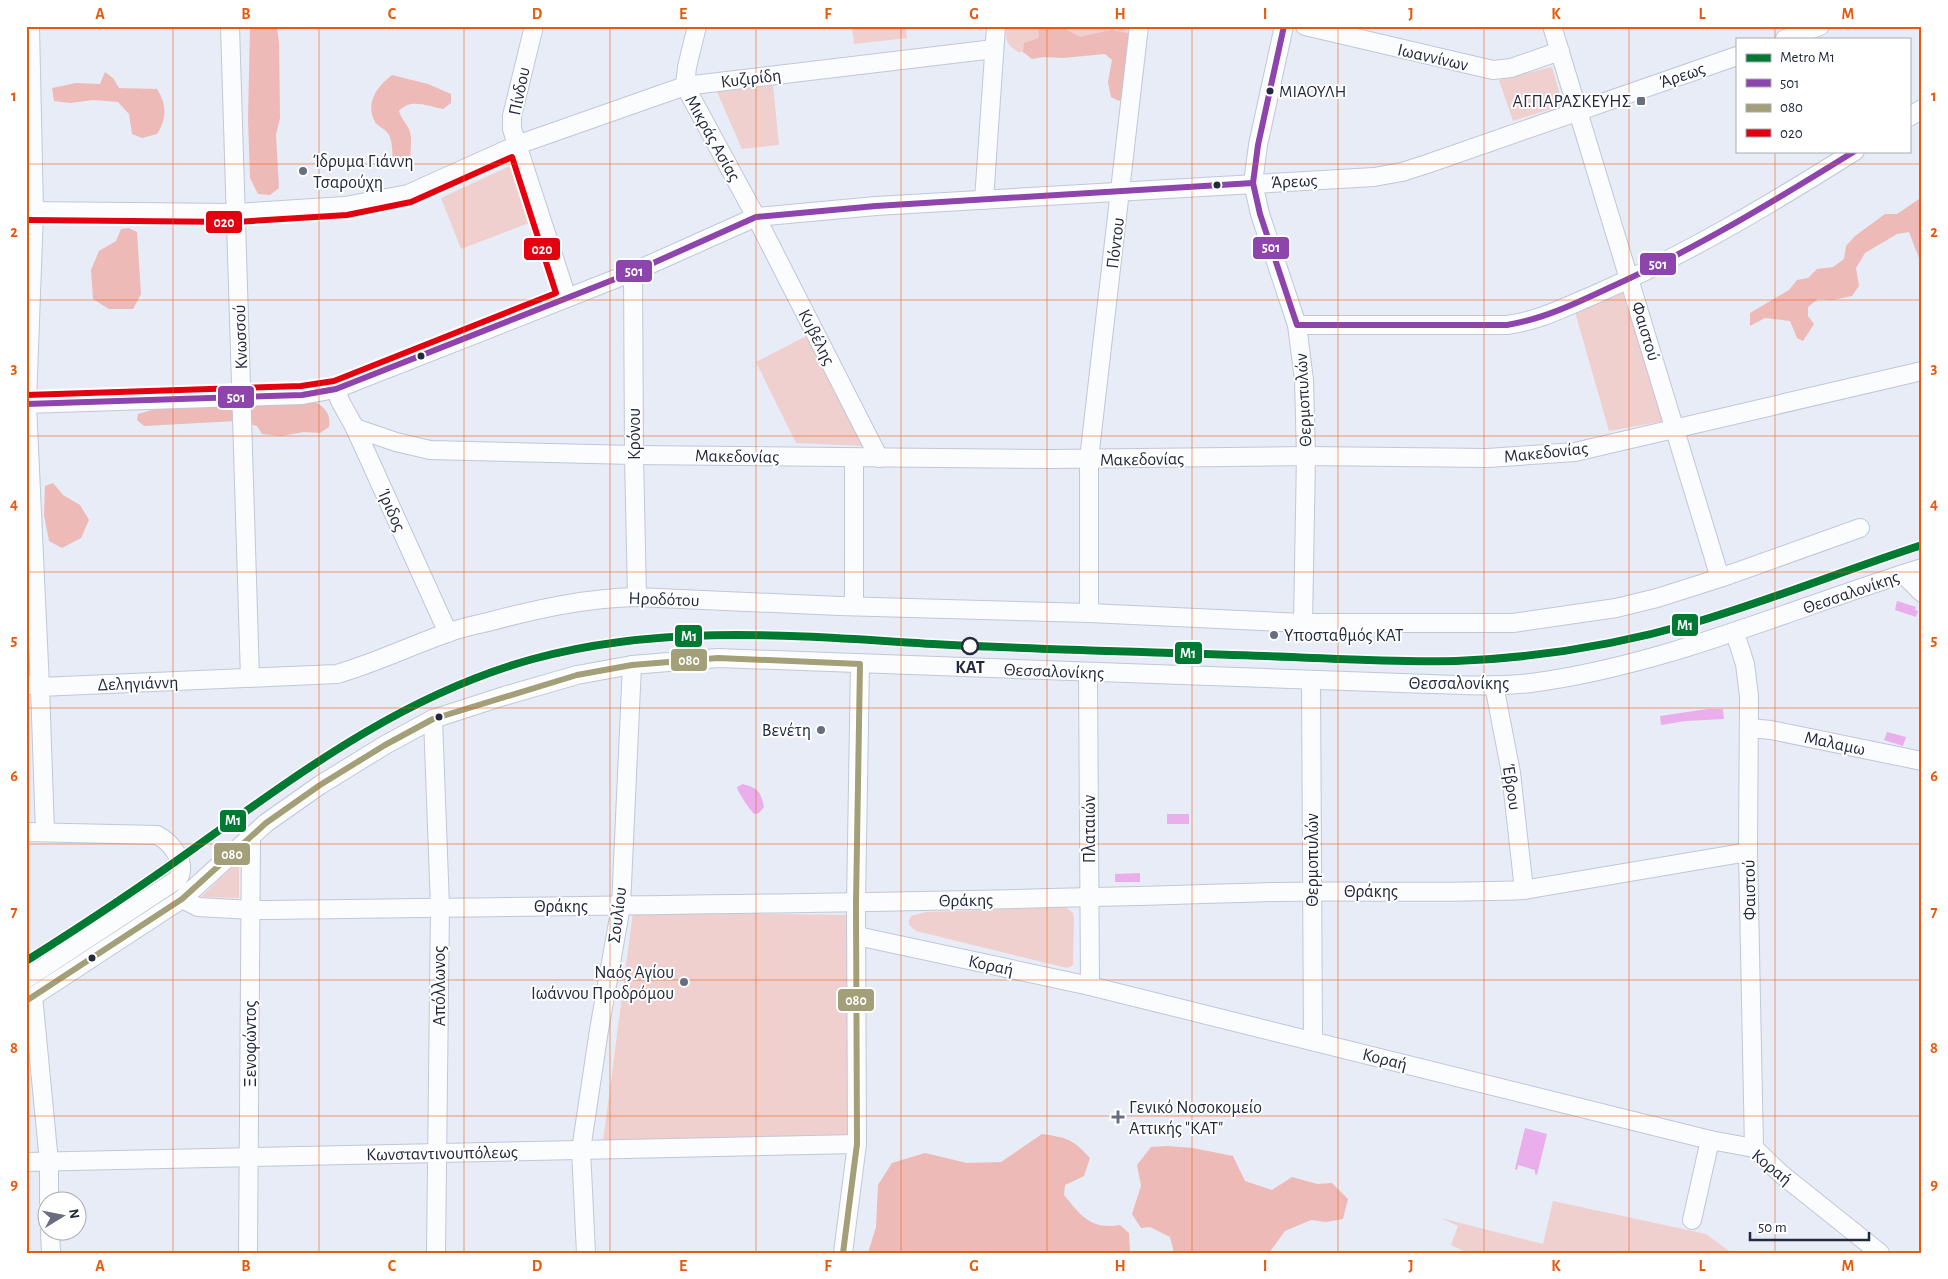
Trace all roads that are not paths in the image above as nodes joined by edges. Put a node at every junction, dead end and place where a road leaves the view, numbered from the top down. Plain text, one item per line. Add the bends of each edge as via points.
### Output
1 (30, 26) edge
2 (230, 26) edge
3 (534, 26) edge
4 (698, 26) edge
5 (996, 26) edge
6 (1139, 26) edge
7 (1284, 26) edge
8 (1305, 26) edge
9 (1552, 26) edge
10 (1811, 31) edge
11 (1789, 38) edge
12 (994, 48) junction
13 (1560, 51) junction
14 (1736, 56) edge
15 (685, 86) junction
16 (1922, 110) edge
17 (1578, 112) junction
18 (1910, 116) edge
19 (517, 145) junction
20 (1847, 154) edge
21 (1253, 183) junction
22 (1121, 192) junction
23 (984, 200) junction
24 (30, 211) edge
25 (236, 213) junction
26 (756, 217) junction
27 (633, 272) junction
28 (1630, 279) junction
29 (567, 298) junction
30 (1297, 325) junction
31 (1922, 371) edge
32 (336, 389) junction
33 (241, 396) junction
34 (27, 404) edge
35 (1675, 427) junction
36 (355, 428) junction
37 (634, 455) junction
38 (1306, 456) junction
39 (854, 458) junction
40 (878, 458) junction
41 (1089, 460) junction
42 (1860, 528) dead end
43 (1922, 568) edge
44 (1902, 574) junction
45 (1720, 578) junction
46 (1922, 594) edge
47 (637, 597) junction
48 (854, 606) junction
49 (1089, 613) junction
50 (1303, 623) junction
51 (448, 633) junction
52 (1735, 633) junction
53 (860, 664) junction
54 (632, 665) junction
55 (1088, 672) junction
56 (250, 678) junction
57 (1311, 680) junction
58 (33, 685) edge
59 (1494, 685) junction
60 (433, 719) junction
61 (1749, 728) junction
62 (1922, 761) edge
63 (26, 832) edge
64 (45, 832) junction
65 (251, 836) junction
66 (1748, 852) junction
67 (1524, 890) junction
68 (1312, 891) junction
69 (1090, 898) junction
70 (182, 899) junction
71 (856, 903) junction
72 (620, 906) junction
73 (440, 907) junction
74 (250, 910) junction
75 (857, 936) junction
76 (26, 979) edge
77 (1090, 986) junction
78 (30, 998) edge
79 (1313, 1041) junction
80 (1710, 1140) junction
81 (857, 1144) junction
82 (1754, 1148) junction
83 (581, 1150) junction
84 (438, 1153) junction
85 (249, 1157) junction
86 (26, 1162) edge
87 (49, 1162) junction
88 (50, 1192) edge
89 (1692, 1220) dead end
90 (248, 1253) edge
91 (436, 1253) edge
92 (586, 1253) edge
93 (843, 1253) edge
94 (1880, 1253) edge

1 - 24 street
2 - 25 street, Κνωσσού
3 - 19 street, Πίνδου via 512,116
4 - 15 street, Μικράς Ασίας
5 - 12 street
6 - 22 street, Πόντου
7 - 21 street
8 - 13 street, Ιωαννίνων via 1493,70 1511,68
9 - 13 street, Φαιστού
10 - 11 street
12 - 15 street, Κυζιρίδη
12 - 23 street
13 - 17 street, Φαιστού
14 - 17 street, Άρεως
15 - 19 street, Κυζιρίδη
15 - 26 street, Μικράς Ασίας
16 - 18 street
17 - 21 street, Άρεως via 1402,172 1374,177
17 - 28 street, Φαιστού
19 - 25 street, Κυζιρίδη via 408,194 345,206
19 - 29 street, Πίνδου
20 - 28 street via 1724,231
21 - 22 street, Άρεως
21 - 30 street, Θερμοπυλών
22 - 23 street, Άρεως
22 - 41 street, Πόντου
23 - 26 street, Άρεως
24 - 25 street, Κυζιρίδη
24 - 34 street
25 - 33 street, Κνωσσού
26 - 27 street, Άρεως
26 - 40 street, Κυβέλης
27 - 29 street, Άρεως
27 - 37 street, Κρόνου
28 - 30 street via 1540,318 1517,324
28 - 35 street, Φαιστού
29 - 32 street, Άρεως
30 - 38 street, Θερμοπυλών via 1304,380
31 - 35 street, Μακεδονίας
32 - 33 street, Άρεως via 302,395
32 - 36 street, Ίριδος
33 - 34 street, Άρεως
33 - 56 street, Κνωσσού
34 - 58 street
35 - 38 street, Μακεδονίας via 1575,452 1488,458
35 - 45 street, Φαιστού
36 - 37 street, Μακεδονίας via 430,450
36 - 51 street, Ίριδος
37 - 39 street, Μακεδονίας
37 - 47 street, Κρόνου
38 - 41 street, Μακεδονίας
38 - 50 street, Θερμοπυλών
39 - 40 street, Μακεδονίας
39 - 48 street
40 - 41 street, Μακεδονίας
41 - 49 street
42 - 45 street
43 - 44 street, Θεσσαλονίκης
44 - 46 street
44 - 52 street, Θεσσαλονίκης
45 - 50 street via 1616,608 1513,623
47 - 48 street, Ηροδότου
47 - 51 street, Ηροδότου via 584,600
48 - 49 street, Ηροδότου
49 - 50 street
51 - 56 street, Ηροδότου via 337,674
52 - 59 street, Θεσσαλονίκης via 1565,678
52 - 61 street, Φαιστού via 1745,664
53 - 54 street, Θεσσαλονίκης via 718,658
53 - 55 street, Θεσσαλονίκης
53 - 71 street
54 - 60 street, Θεσσαλονίκης via 577,674
54 - 72 street, Σουλίου
55 - 57 street, Θεσσαλονίκης
55 - 69 street, Πλαταιών
56 - 58 street, Δεληγιάννη
57 - 59 street, Θεσσαλονίκης
57 - 68 street, Θερμοπυλών
58 - 64 street
59 - 67 street, Έβρου via 1514,790
60 - 65 street, Θεσσαλονίκης via 320,785
60 - 73 street, Απόλλωνος
61 - 62 street, Μαλαμω
61 - 66 street, Φαιστού
63 - 64 street
64 - 76 street via 157,835 166,840 183,866 178,879
65 - 70 street, Θεσσαλονίκης
65 - 74 street, Ξενοφώντος
66 - 67 street, Θράκης
66 - 82 street, Φαιστού
67 - 68 street, Θράκης
68 - 69 street, Θράκης
68 - 79 street, Θερμοπυλών
69 - 71 street, Θράκης
69 - 77 street, Πλαταιών
70 - 74 street, Θράκης via 198,907
70 - 78 street, Θεσσαλονίκης
71 - 72 street, Θράκης
71 - 75 street
72 - 73 street, Θράκης
72 - 83 street, Σουλίου
73 - 74 street, Θράκης
73 - 84 street, Απόλλωνος
74 - 85 street, Ξενοφώντος
75 - 77 street, Κοραή
75 - 81 street
77 - 79 street, Κοραή
78 - 87 street
79 - 80 street, Κοραή
80 - 82 street, Κοραή
80 - 89 street
81 - 83 street, Κωνσταντινουπόλεως
81 - 93 street
82 - 94 street, Κοραή via 1780,1173
83 - 84 street, Κωνσταντινουπόλεως
83 - 92 street, Σουλίου
84 - 85 street, Κωνσταντινουπόλεως
84 - 91 street, Απόλλωνος
85 - 87 street, Κωνσταντινουπόλεως
85 - 90 street, Ξενοφώντος
86 - 87 street, Κωνσταντινουπόλεως
87 - 88 street

